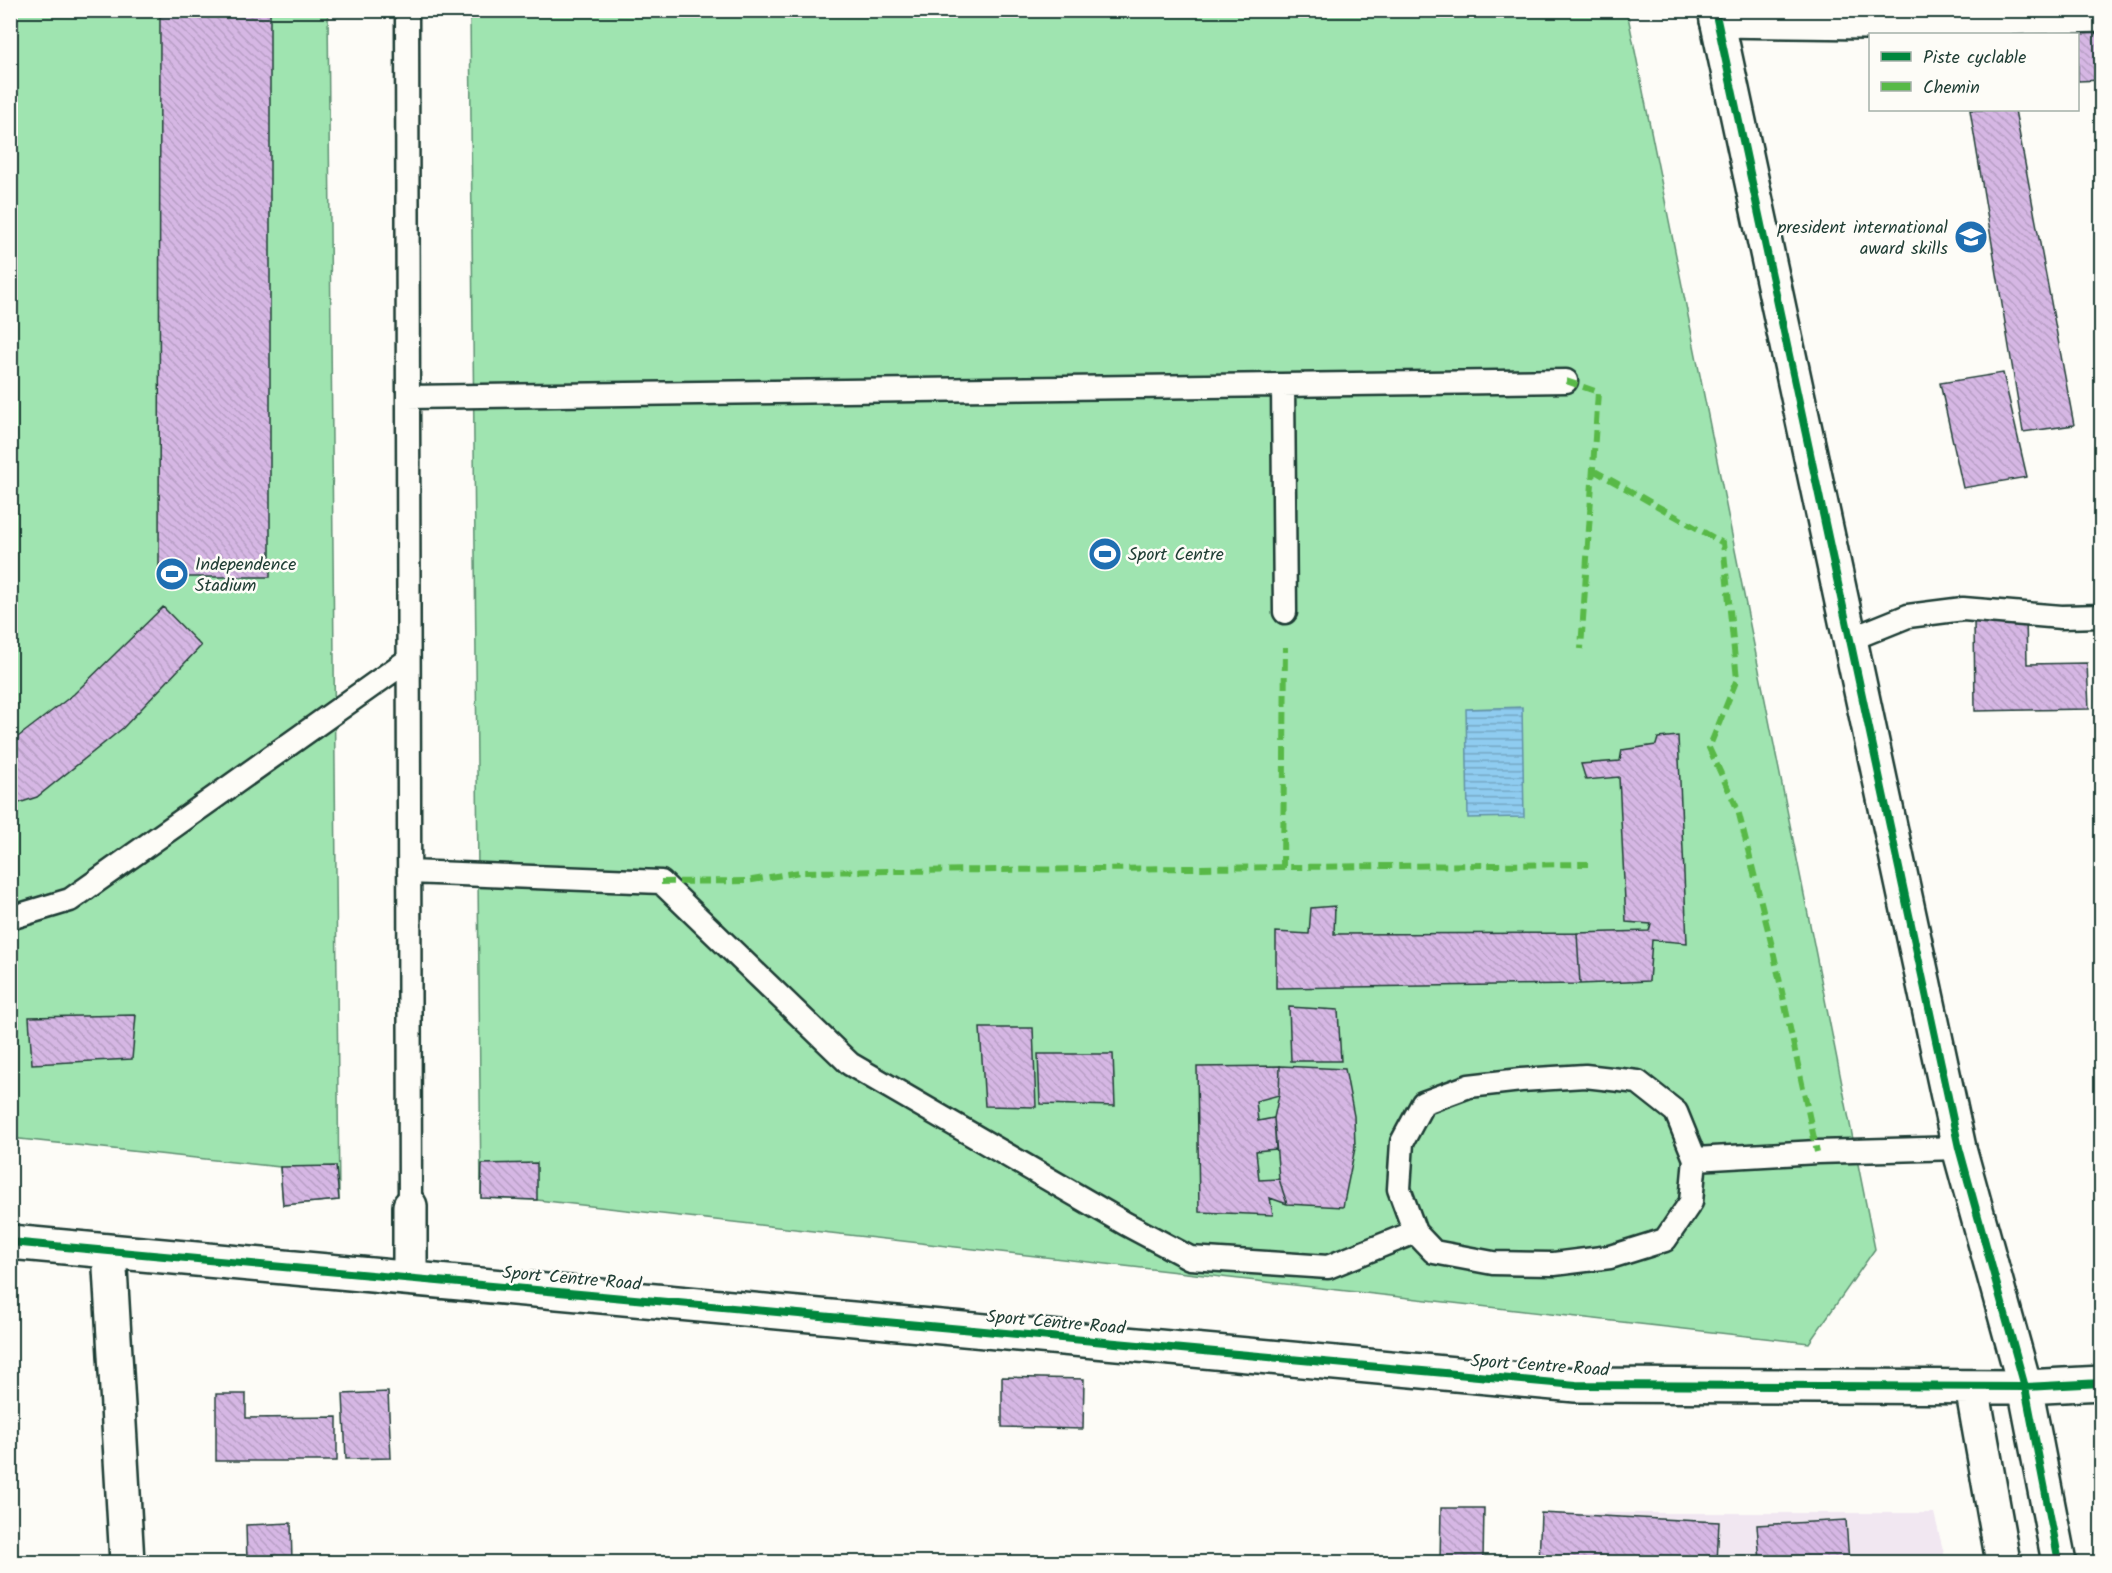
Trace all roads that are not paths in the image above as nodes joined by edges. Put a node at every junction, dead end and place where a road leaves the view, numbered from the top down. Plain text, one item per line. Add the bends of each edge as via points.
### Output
1 (407, 10) edge
2 (1716, 15) edge
3 (2102, 15) edge
4 (1873, 16) edge
5 (1566, 381) dead end
6 (1283, 385) junction
7 (408, 397) junction
8 (1285, 612) dead end
9 (2102, 616) edge
10 (1851, 639) junction
11 (408, 660) junction
12 (409, 872) junction
13 (10, 918) edge
14 (1959, 1148) junction
15 (1695, 1159) junction
16 (410, 1206) joint
17 (1415, 1232) junction
18 (10, 1242) edge
19 (109, 1251) junction
20 (410, 1278) junction
21 (2102, 1383) edge
22 (1972, 1387) junction
23 (2025, 1387) junction
24 (127, 1563) edge
25 (2003, 1563) edge
26 (2060, 1563) edge

1 - 7 lane
2 - 4 street
2 - 10 street
3 - 4 street
5 - 6 lane
6 - 7 lane
6 - 8 lane
7 - 11 lane
9 - 10 lane via 2061,617 1963,609 1908,616
10 - 14 street
11 - 12 lane
11 - 13 lane via 70,900
12 - 16 lane
12 - 17 lane via 661,882 850,1064 1190,1258 1328,1267
14 - 15 lane
14 - 23 street
15 - 17 lane via 1691,1202 1665,1240 1610,1257 1554,1264 1493,1263 1434,1252
15 - 17 lane via 1676,1112 1638,1082 1585,1076 1469,1086 1423,1103 1402,1142 1399,1189
16 - 20 street
18 - 19 street, Sport Centre Road
19 - 20 street, Sport Centre Road
19 - 24 street
20 - 22 street, Sport Centre Road via 1576,1385
21 - 23 street, Sport Centre Road
22 - 23 street, Sport Centre Road
22 - 25 street
23 - 26 street

